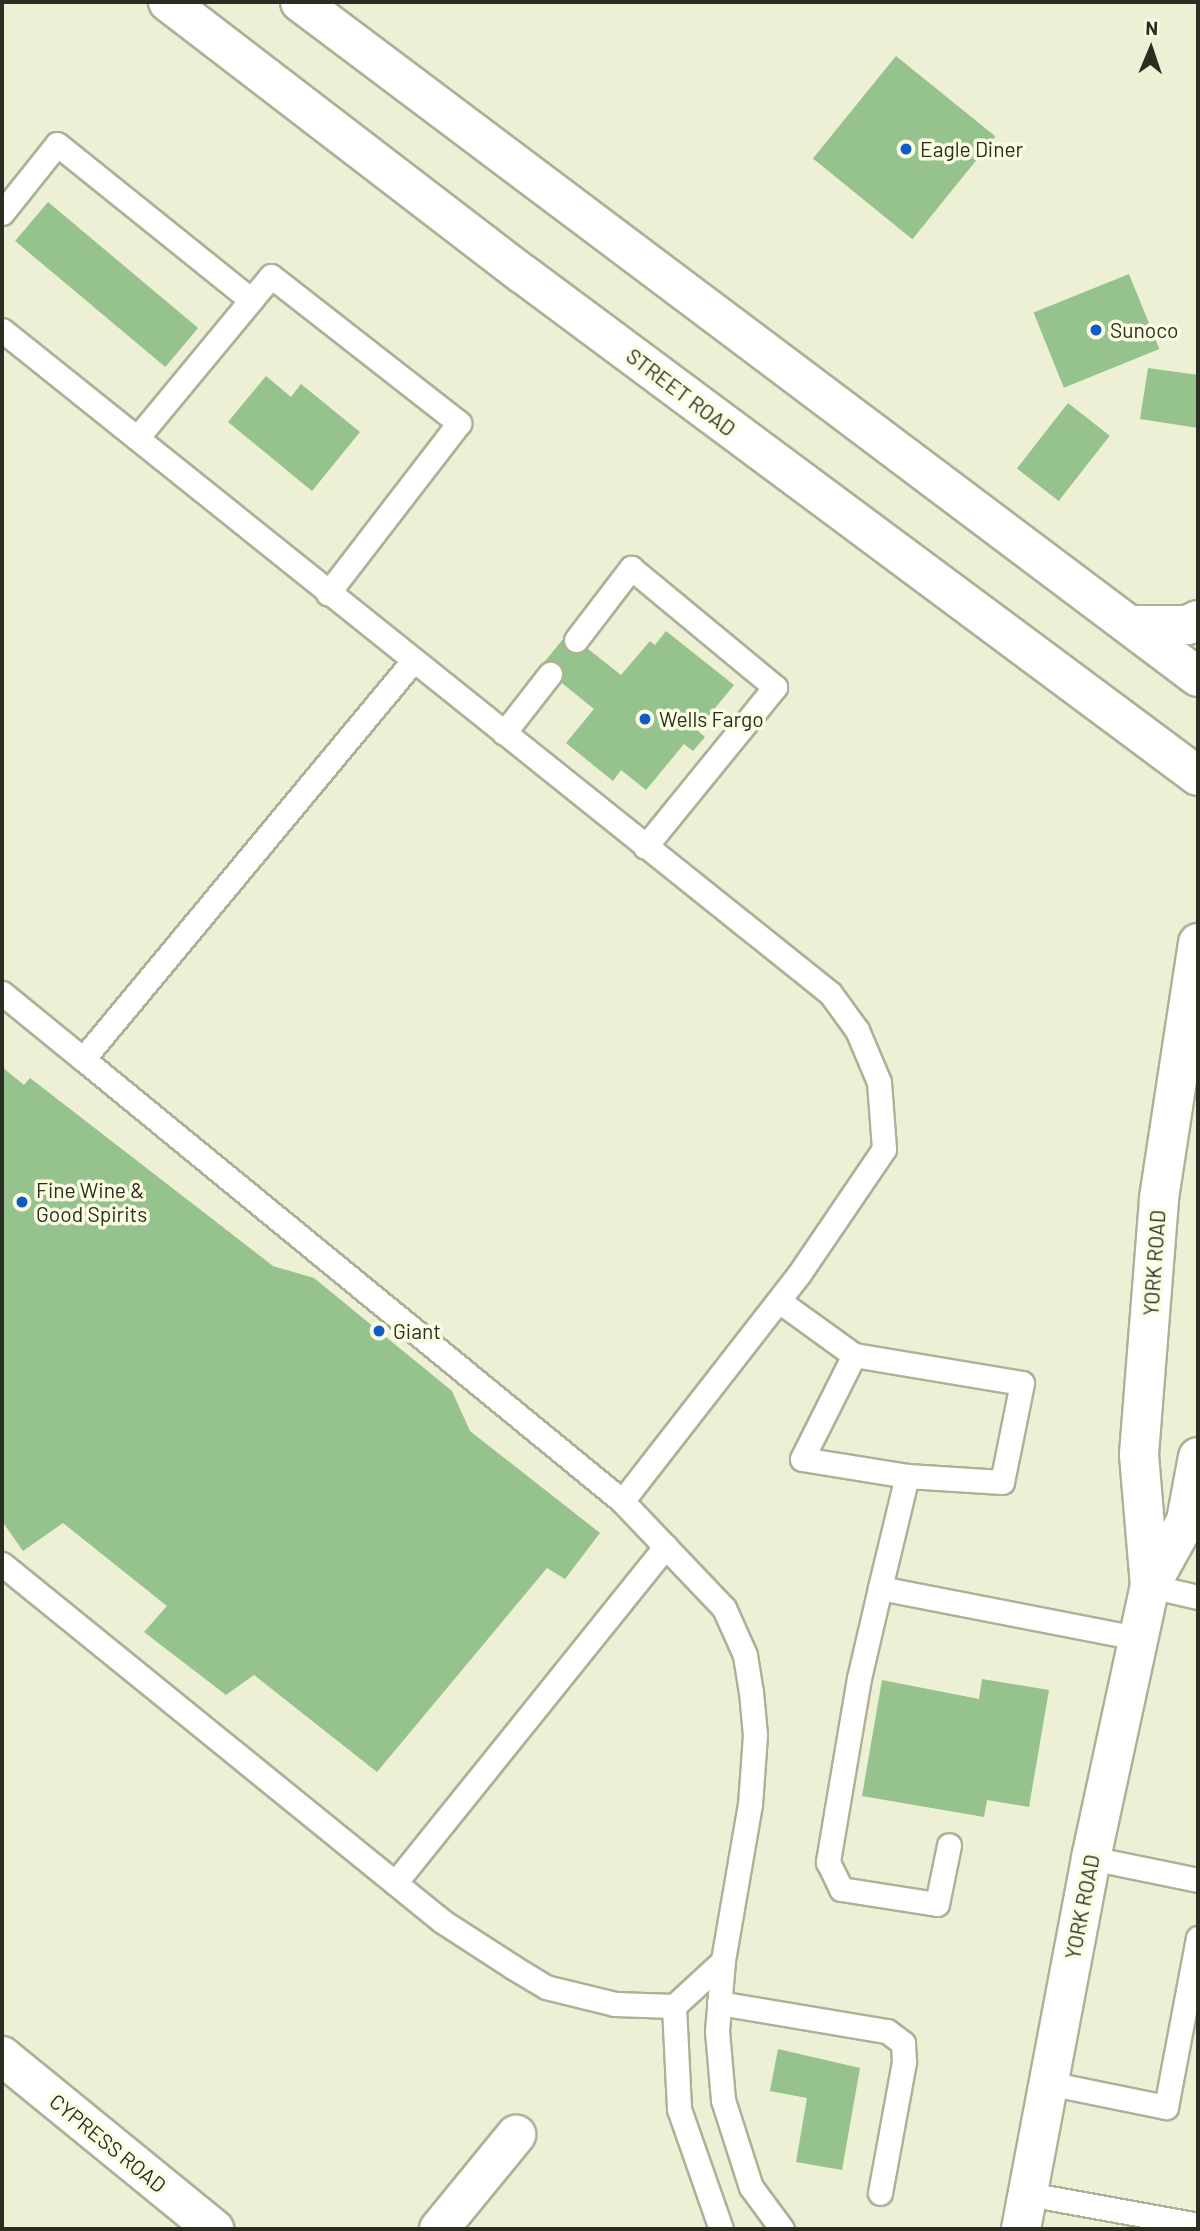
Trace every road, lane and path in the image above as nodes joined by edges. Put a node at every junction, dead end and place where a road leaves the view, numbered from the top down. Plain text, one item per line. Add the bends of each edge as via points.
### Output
1 (168, 2) edge
2 (300, 2) edge
3 (2, 213) edge
4 (251, 300) junction
5 (2, 330) edge
6 (137, 438) junction
7 (328, 593) junction
8 (1198, 620) edge
9 (1134, 625) junction
10 (576, 639) dead end
11 (413, 661) junction
12 (550, 674) dead end
13 (1198, 677) edge
14 (504, 733) junction
15 (1198, 776) edge
16 (645, 847) junction
17 (1198, 943) edge
18 (2, 993) edge
19 (83, 1059) junction
20 (779, 1301) junction
21 (854, 1355) junction
22 (1198, 1457) edge
23 (907, 1476) junction
24 (622, 1502) junction
25 (666, 1546) junction
26 (2, 1564) edge
27 (1150, 1586) junction
28 (880, 1588) junction
29 (1198, 1597) edge
30 (1138, 1638) junction
31 (949, 1845) dead end
32 (1091, 1858) junction
33 (1198, 1880) edge
34 (395, 1883) junction
35 (1198, 1938) edge
36 (723, 1961) junction
37 (719, 2003) junction
38 (674, 2006) junction
39 (2, 2056) edge
40 (1048, 2083) junction
41 (516, 2134) dead end
42 (880, 2193) dead end
43 (1024, 2212) edge
44 (1198, 2225) edge
45 (214, 2229) edge
46 (439, 2229) edge
47 (721, 2229) edge
48 (782, 2229) edge

1 - 15 main road, STREET ROAD via 523,274
2 - 9 main road
3 - 4 lane via 57,144
4 - 6 lane
4 - 7 lane via 271,276 459,423
5 - 6 lane
6 - 7 lane
7 - 11 lane
8 - 9 main road via 1188,625
9 - 13 main road
10 - 16 lane via 631,568 775,687
11 - 14 lane
11 - 19 lane
12 - 14 lane
14 - 16 lane
16 - 20 lane via 830,993 857,1030 879,1082 884,1149
17 - 27 main road, YORK ROAD via 1159,1198 1139,1454
18 - 19 lane
19 - 24 lane
20 - 21 lane
20 - 24 lane
21 - 23 lane via 802,1460
21 - 23 lane via 1022,1383 1002,1482
22 - 27 main road, YORK ROAD via 1186,1521
23 - 28 lane
24 - 25 lane
25 - 34 lane
25 - 36 lane via 724,1608 745,1655 751,1692 755,1735 750,1804
26 - 34 lane
27 - 29 lane
27 - 30 main road, YORK ROAD
28 - 30 lane
28 - 31 lane via 859,1678 828,1862 841,1889 937,1904
30 - 32 main road, YORK ROAD
32 - 33 lane
32 - 40 main road, YORK ROAD
34 - 38 lane via 442,1921 546,1987 615,2004
35 - 40 lane via 1166,2107
36 - 37 lane
36 - 38 lane
37 - 42 lane via 887,2031 903,2043 904,2062
37 - 48 lane via 723,2100 751,2187
38 - 47 lane via 679,2109
39 - 45 main road, CYPRESS ROAD
40 - 43 main road, YORK ROAD
41 - 46 main road
43 - 44 lane

